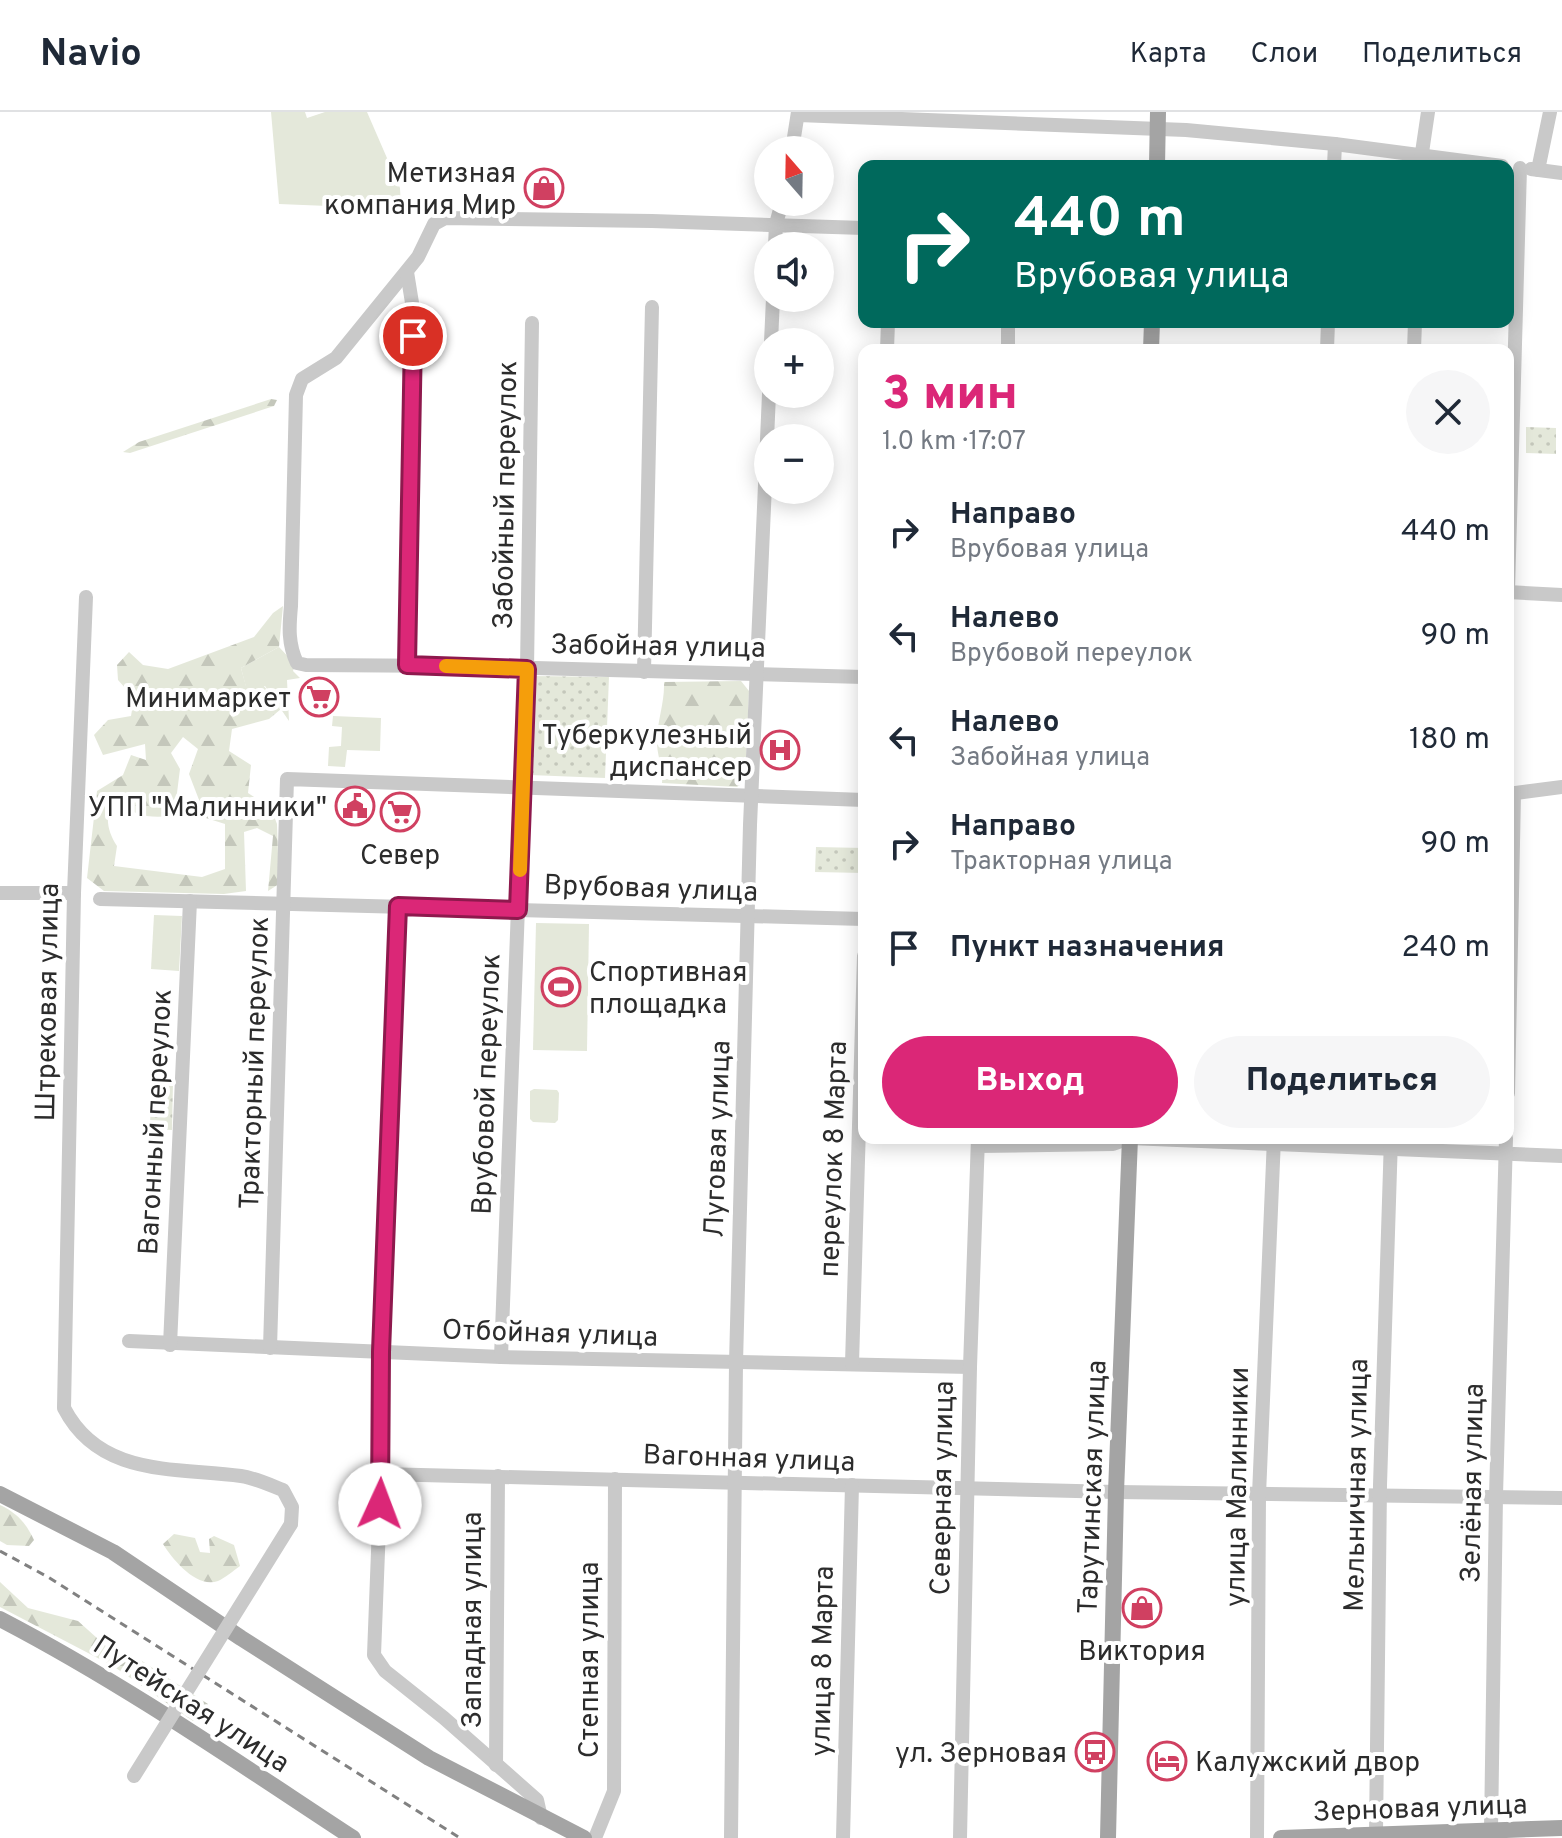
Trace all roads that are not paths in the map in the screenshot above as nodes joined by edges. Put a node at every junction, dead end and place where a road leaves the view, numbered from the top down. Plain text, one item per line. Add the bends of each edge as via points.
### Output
1 (1428, 112) edge
2 (1550, 112) edge
3 (798, 114) edge
4 (1158, 120) edge
5 (794, 136) edge
6 (1335, 144) junction
7 (1157, 160) edge
8 (1334, 160) edge
9 (1415, 160) edge
10 (1420, 160) edge
11 (1514, 167) edge
12 (1538, 170) junction
13 (1562, 173) edge
14 (778, 216) edge
15 (776, 224) junction
16 (858, 228) edge
17 (776, 232) edge
18 (407, 272) junction
19 (652, 307) dead end
20 (532, 323) dead end
21 (768, 408) edge
22 (1514, 591) edge
23 (1562, 595) edge
24 (86, 597) dead end
25 (407, 665) junction
26 (527, 669) junction
27 (644, 672) junction
28 (758, 674) junction
29 (858, 677) edge
30 (523, 787) junction
31 (1562, 787) edge
32 (1514, 794) edge
33 (751, 795) junction
34 (858, 800) edge
35 (0, 893) edge
36 (74, 893) junction
37 (100, 899) dead end
38 (190, 901) junction
39 (284, 904) junction
40 (398, 906) junction
41 (518, 910) junction
42 (748, 916) junction
43 (858, 919) edge
44 (858, 1144) edge
45 (978, 1144) edge
46 (1130, 1144) edge
47 (1274, 1144) edge
48 (1390, 1144) edge
49 (1506, 1146) edge
50 (1562, 1156) edge
51 (129, 1341) dead end
52 (170, 1345) junction
53 (270, 1348) junction
54 (381, 1352) junction
55 (501, 1357) junction
56 (736, 1363) junction
57 (852, 1364) junction
58 (970, 1367) junction
59 (381, 1474) junction
60 (498, 1476) junction
61 (615, 1479) junction
62 (735, 1483) junction
63 (852, 1485) junction
64 (968, 1488) junction
65 (1116, 1492) junction
66 (0, 1494) edge
67 (1259, 1495) junction
68 (1380, 1495) junction
69 (1496, 1496) junction
70 (1562, 1498) edge
71 (0, 1619) edge
72 (496, 1765) junction
73 (134, 1776) dead end
74 (541, 1818) junction
75 (1562, 1828) edge
76 (1491, 1830) junction
77 (1376, 1834) junction
78 (353, 1838) edge
79 (584, 1838) edge
80 (595, 1838) edge
81 (731, 1838) edge
82 (843, 1838) edge
83 (960, 1838) edge
84 (1108, 1838) edge
85 (1257, 1838) edge
86 (1281, 1838) edge

1 - 10 street
2 - 12 street
3 - 4 street
3 - 5 street
4 - 6 street
4 - 7 main road
6 - 8 street
6 - 9 street
11 - 12 street
12 - 13 street
14 - 15 street
15 - 16 street
15 - 17 street
15 - 18 street via 445,218 434,224
18 - 25 street via 413,309
18 - 25 street, Забойная улица via 336,358 302,379 296,395 288,631 297,663
19 - 27 street
20 - 26 street, Забойный переулок
21 - 28 street, Луговая улица
22 - 23 street
24 - 36 street, Штрековая улица
25 - 26 street, Забойная улица
26 - 27 street, Забойная улица
26 - 30 street, Врубовой переулок
27 - 28 street, Забойная улица
28 - 29 street, Забойная улица
28 - 33 street, Луговая улица
30 - 33 street
30 - 39 street, Тракторный переулок via 287,779
30 - 41 street, Врубовой переулок
31 - 32 street
33 - 34 street
33 - 42 street, Луговая улица
35 - 36 street
36 - 73 street, Штрековая улица, bridge via 64,1408 84,1435 138,1466 245,1476 283,1490 292,1507 291,1524
37 - 38 street, Врубовая улица
38 - 39 street, Врубовая улица
38 - 52 street, Вагонный переулок
39 - 40 street, Врубовая улица
39 - 53 street, Тракторный переулок
40 - 41 street, Врубовая улица
40 - 54 street
41 - 42 street, Врубовая улица
41 - 55 street, Врубовой переулок
42 - 43 street, Врубовая улица
42 - 56 street, Луговая улица
44 - 57 street, переулок 8 Марта
45 - 58 street, Северная улица
46 - 65 main road, Тарутинская улица
47 - 67 street, улица Малинники
48 - 49 street
48 - 68 street, Мельничная улица
49 - 50 street
49 - 69 street, Зелёная улица
51 - 52 street, Отбойная улица
52 - 53 street, Отбойная улица
53 - 54 street, Отбойная улица
54 - 55 street, Отбойная улица
54 - 59 street
55 - 56 street, Отбойная улица
56 - 57 street, Отбойная улица
56 - 62 street, Луговая улица
57 - 58 street, Отбойная улица
58 - 64 street, Северная улица
59 - 60 street, Вагонная улица
59 - 72 street via 374,1655 385,1671
60 - 61 street, Вагонная улица
60 - 72 street, Западная улица
61 - 62 street, Вагонная улица
61 - 80 street, Степная улица via 614,1791
62 - 63 street, Вагонная улица
62 - 81 street, Луговая улица
63 - 64 street, Вагонная улица
63 - 82 street, улица 8 Марта
64 - 65 street, Вагонная улица
64 - 83 street, Северная улица
65 - 67 street, Вагонная улица
65 - 84 main road, Тарутинская улица
66 - 74 main road via 113,1552 429,1758
67 - 68 street, Вагонная улица
67 - 85 street, улица Малинники
68 - 69 street, Вагонная улица
68 - 77 street, Мельничная улица
69 - 70 street, Вагонная улица
69 - 76 street, Зелёная улица
71 - 78 main road, Путейская улица via 148,1703
72 - 74 street via 537,1800
74 - 79 main road
75 - 76 main road, Зерновая улица
76 - 77 main road, Зерновая улица
77 - 86 main road, Зерновая улица

